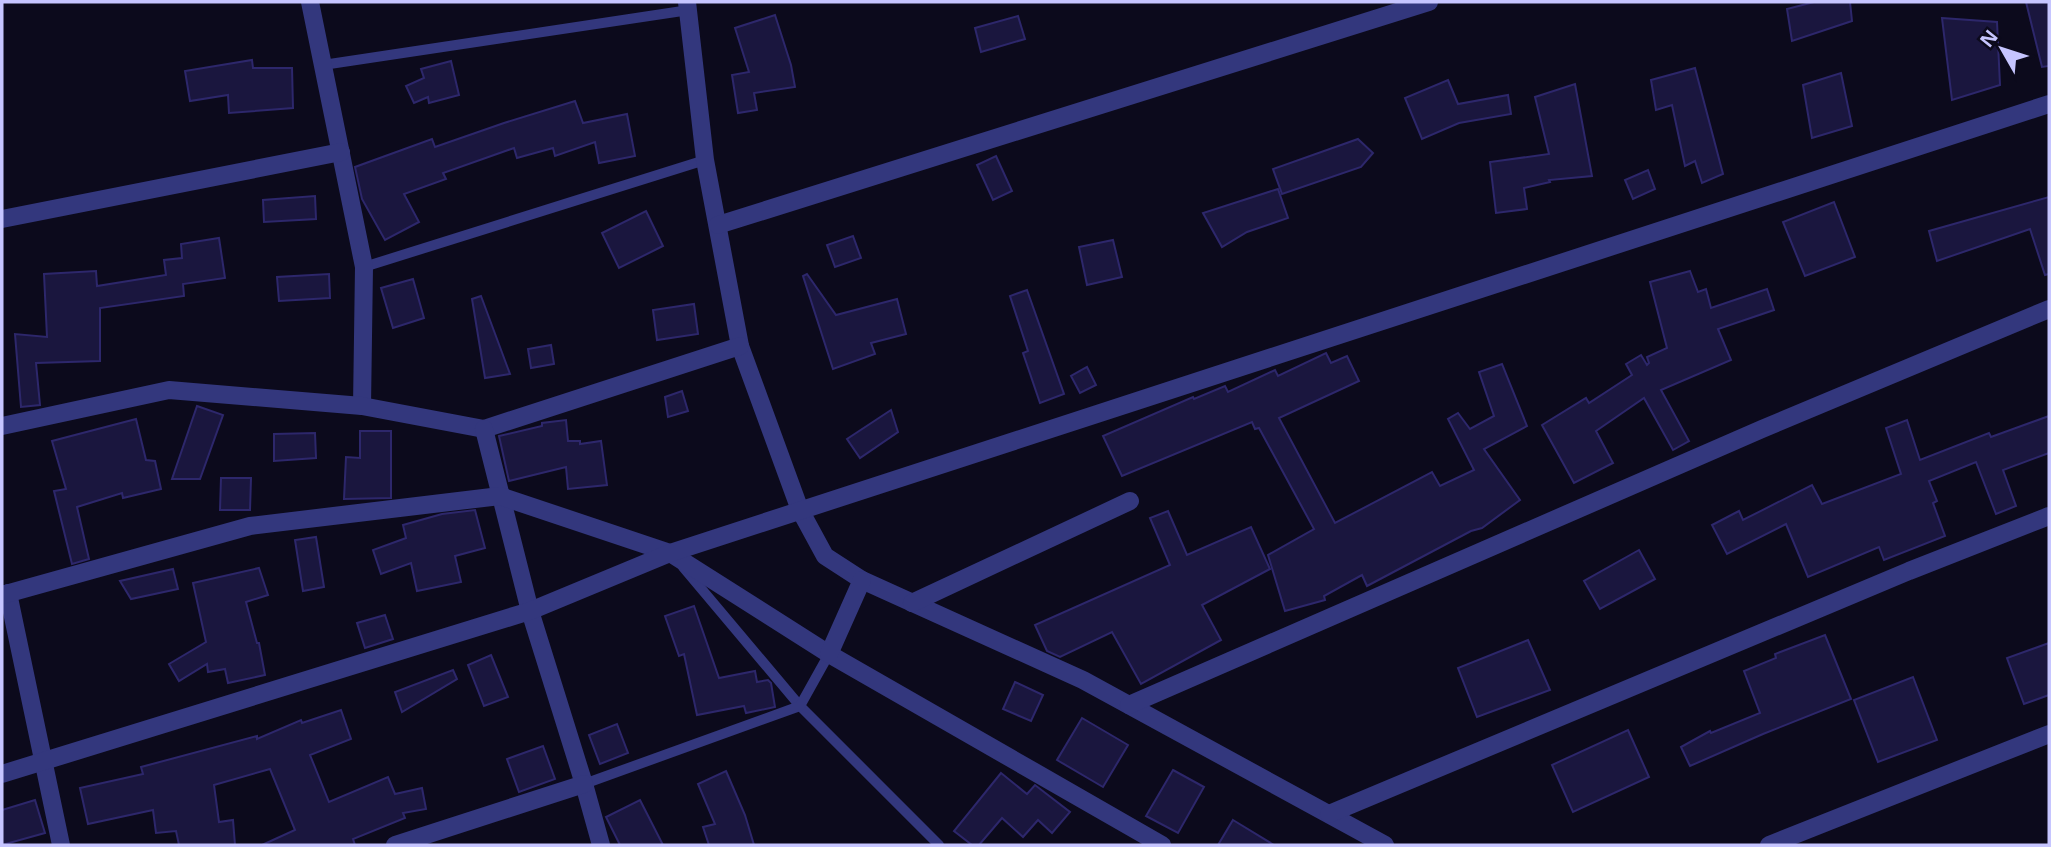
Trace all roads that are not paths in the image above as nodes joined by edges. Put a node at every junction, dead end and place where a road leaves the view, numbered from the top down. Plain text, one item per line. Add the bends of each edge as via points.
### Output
1 (310, 2) edge
2 (1429, 2) edge
3 (688, 6) edge
4 (323, 65) junction
5 (2049, 104) edge
6 (341, 152) junction
7 (705, 160) junction
8 (2, 219) edge
9 (718, 225) junction
10 (364, 267) junction
11 (2049, 309) edge
12 (740, 346) junction
13 (362, 407) junction
14 (2, 426) edge
15 (484, 429) junction
16 (500, 496) junction
17 (1130, 502) dead end
18 (800, 510) junction
19 (2049, 516) edge
20 (670, 552) junction
21 (862, 580) junction
22 (5, 594) edge
23 (912, 603) junction
24 (530, 611) junction
25 (830, 654) junction
26 (1129, 705) junction
27 (800, 706) junction
28 (2049, 734) edge
29 (44, 761) junction
30 (2, 774) edge
31 (584, 784) junction
32 (1329, 814) junction
33 (61, 845) edge
34 (395, 845) edge
35 (601, 845) edge
36 (939, 845) edge
37 (1162, 845) edge
38 (1385, 845) edge
39 (1769, 845) edge

1 - 4 street
2 - 9 street
3 - 4 lane
3 - 7 street
4 - 6 street
5 - 18 street
6 - 8 street
6 - 10 street
7 - 9 street
7 - 10 lane
9 - 12 street
10 - 13 street
11 - 26 street
12 - 15 street
12 - 18 street
13 - 14 street via 169,390
13 - 15 street
15 - 16 street
16 - 20 street
16 - 22 street via 250,526
16 - 24 street
17 - 23 street
18 - 20 street
18 - 21 street via 825,556
19 - 32 street
20 - 24 street
20 - 25 street
20 - 27 lane
21 - 23 street
21 - 25 street
22 - 29 street
23 - 26 street
24 - 29 street
24 - 31 street
25 - 27 lane
25 - 37 street
26 - 32 street
27 - 31 lane
27 - 36 lane
28 - 39 street
29 - 30 street
29 - 33 street
31 - 34 street
31 - 35 street
32 - 38 street

